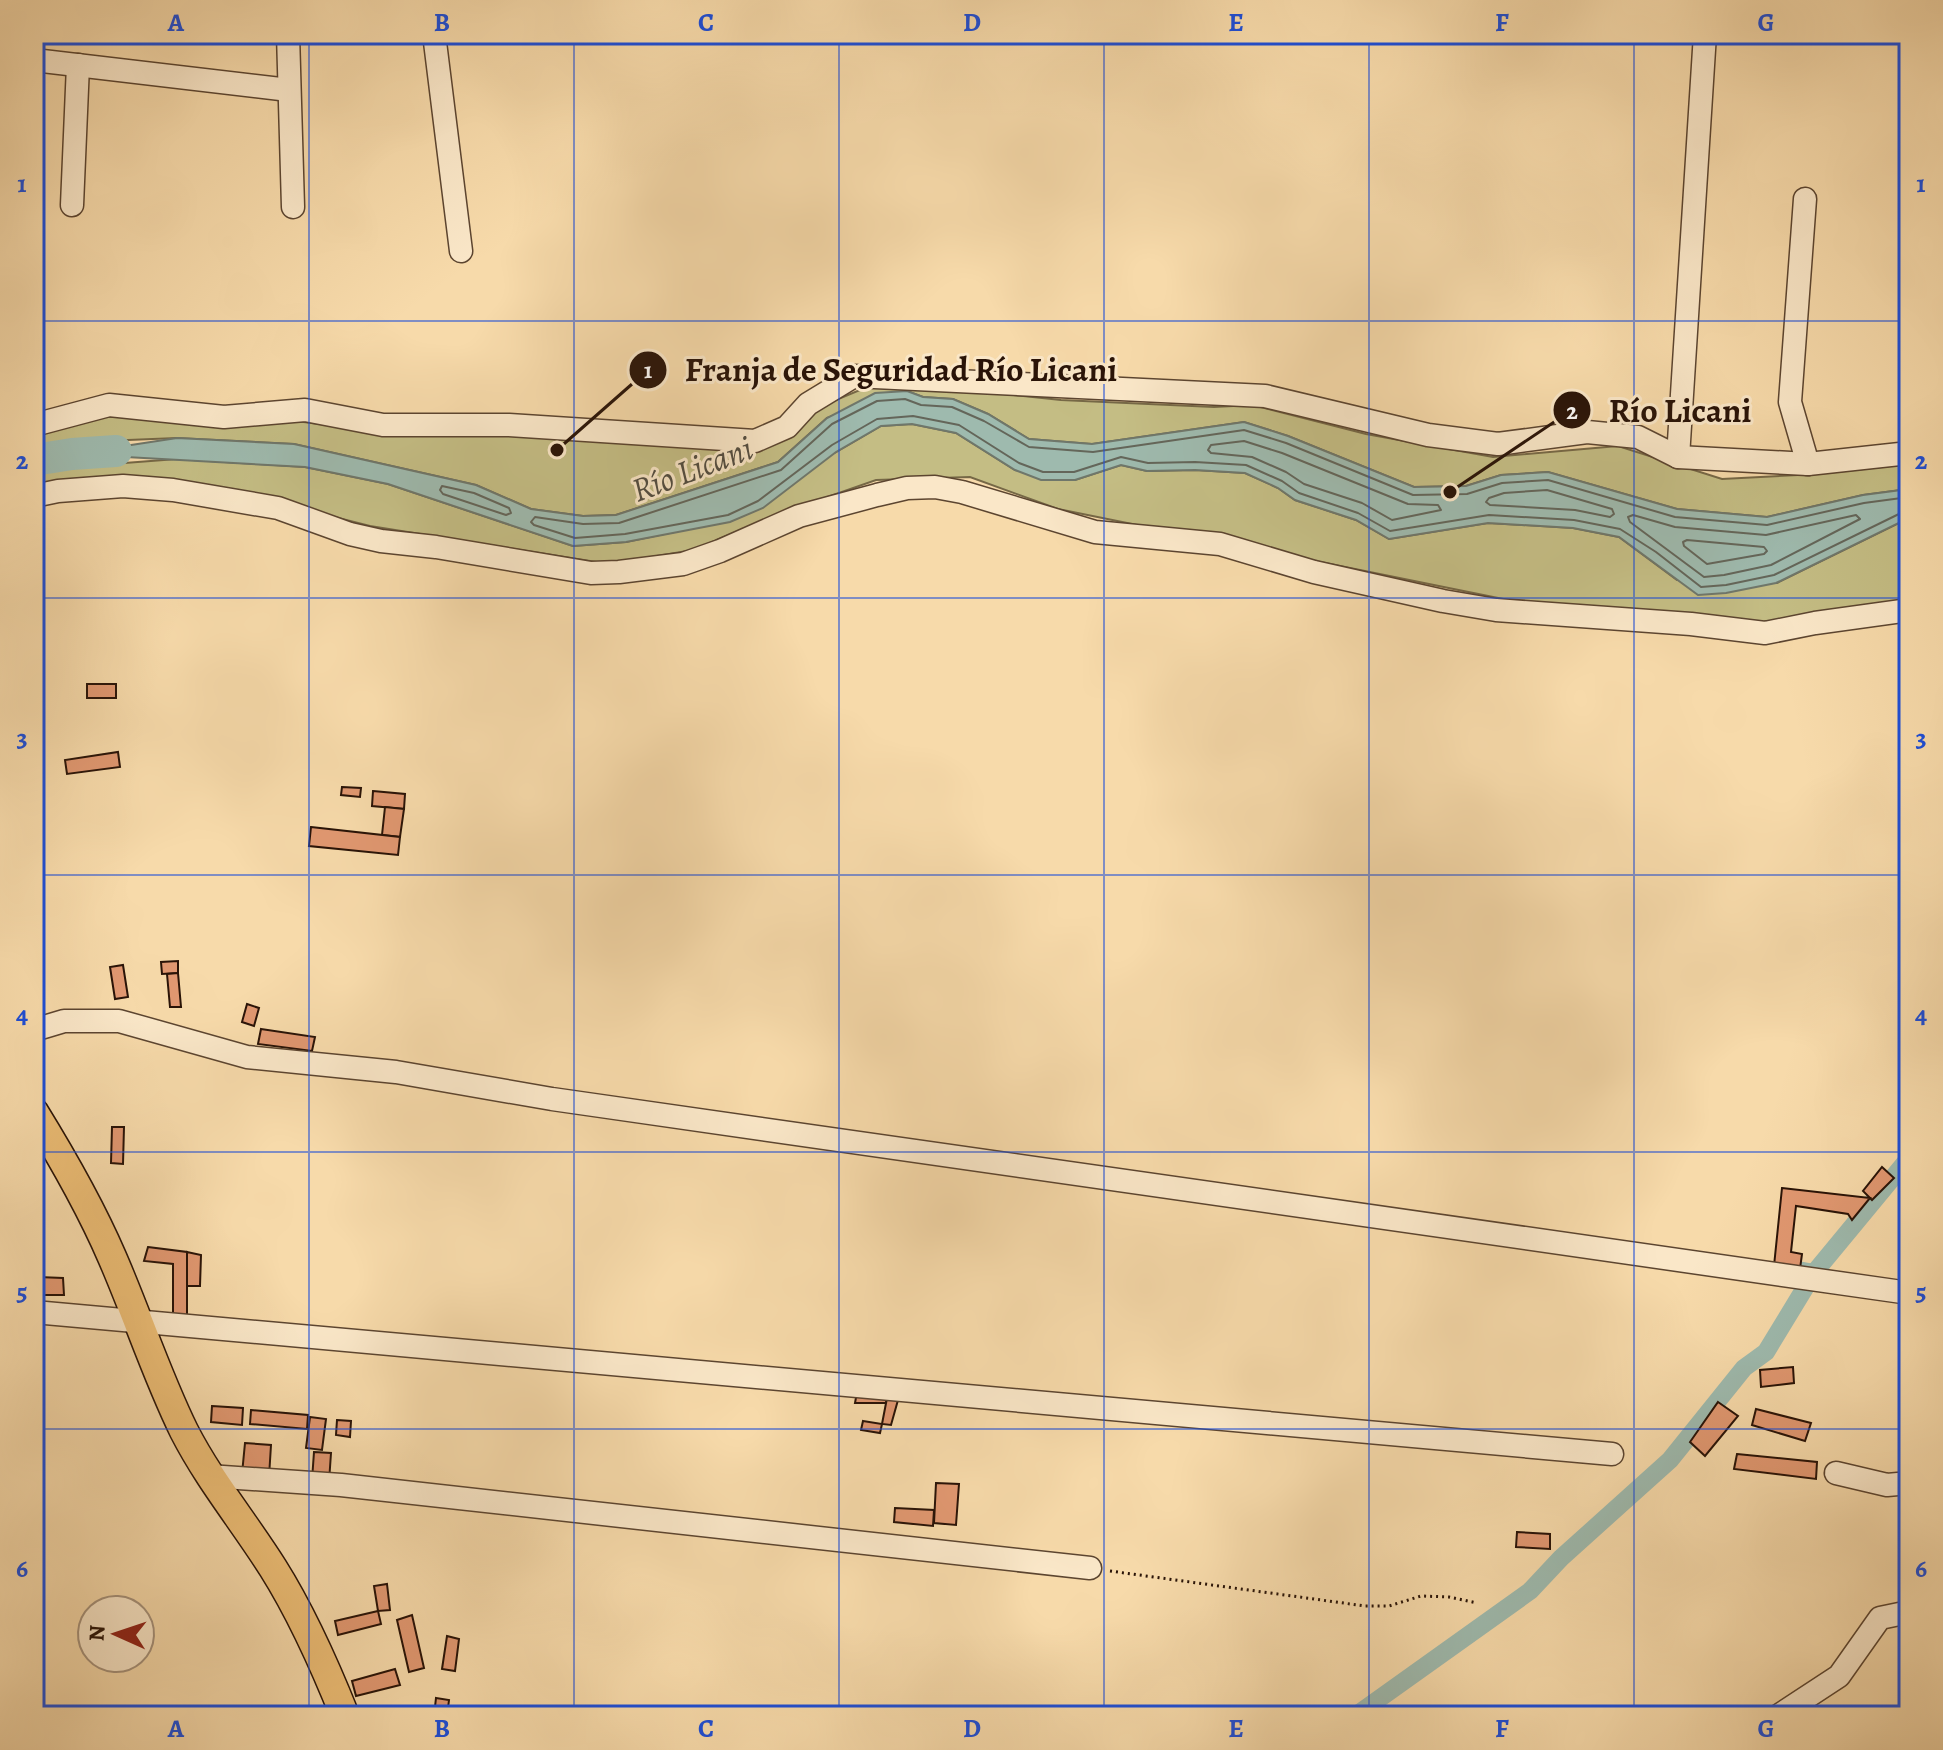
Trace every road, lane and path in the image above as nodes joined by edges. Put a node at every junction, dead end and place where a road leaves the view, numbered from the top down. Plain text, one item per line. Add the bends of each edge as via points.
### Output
1 (288, 34) edge
2 (434, 34) edge
3 (1705, 34) edge
4 (34, 60) edge
5 (78, 65) junction
6 (289, 90) junction
7 (1805, 199) dead end
8 (72, 205) dead end
9 (293, 207) dead end
10 (461, 251) dead end
11 (34, 425) edge
12 (1909, 453) edge
13 (1678, 457) junction
14 (1808, 464) junction
15 (34, 496) edge
16 (1909, 610) edge
17 (34, 1030) edge
18 (34, 1112) edge
19 (1909, 1293) edge
20 (34, 1312) edge
21 (137, 1321) junction
22 (1612, 1454) dead end
23 (1836, 1473) dead end
24 (209, 1476) junction
25 (1909, 1483) edge
26 (1090, 1568) joint
27 (1477, 1603) dead end
28 (1909, 1612) edge
29 (345, 1716) edge
30 (1778, 1716) edge

1 - 6 street
2 - 10 street
3 - 13 street
4 - 5 street
5 - 6 street
5 - 8 street
6 - 9 street
7 - 14 street via 1790,402
11 - 13 street via 109,405 224,417 305,410 383,425 509,425 755,441 787,427 808,404 854,376 1265,396 1428,435 1498,444 1587,432 1638,437
12 - 14 street
13 - 14 street
15 - 16 street via 123,486 173,490 278,508 381,541 591,573 683,564 799,516 892,491 935,487 1095,532 1220,544 1314,572 1496,610 1765,633
17 - 19 street via 64,1021 119,1021 247,1057 396,1072 552,1099
18 - 21 main road via 84,1197
20 - 21 street
21 - 22 street
21 - 24 main road via 160,1381
23 - 25 street via 1887,1485
24 - 26 street via 341,1485
24 - 29 main road via 296,1608
26 - 27 path via 1365,1606 1389,1606 1421,1596
28 - 30 street via 1880,1618 1839,1676

